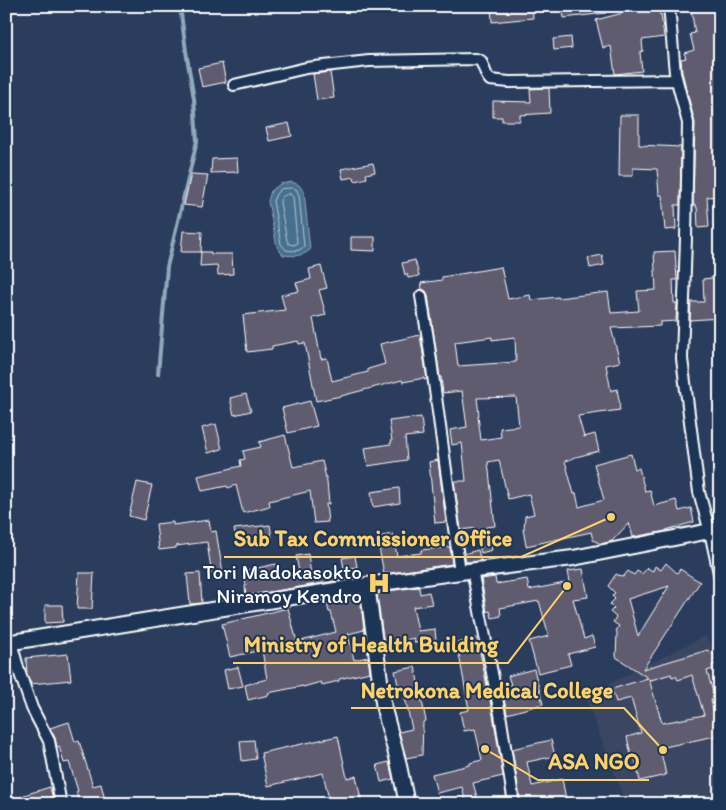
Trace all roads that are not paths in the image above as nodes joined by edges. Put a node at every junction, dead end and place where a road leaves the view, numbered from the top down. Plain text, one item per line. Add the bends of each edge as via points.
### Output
1 (669, 6) edge
2 (677, 80) junction
3 (234, 85) dead end
4 (420, 296) dead end
5 (715, 530) edge
6 (466, 571) junction
7 (720, 578) edge
8 (366, 585) junction
9 (9, 642) edge
10 (61, 804) edge
11 (407, 804) edge
12 (514, 804) edge

1 - 2 street
2 - 3 street via 509,82 490,80 481,61 476,59 369,61 306,68
2 - 5 street via 688,123 682,358 699,492
4 - 6 street
5 - 6 street via 573,558
5 - 7 street
6 - 8 street
6 - 12 street via 500,714
8 - 9 street
8 - 11 street via 384,709
9 - 10 street via 32,708 49,740

